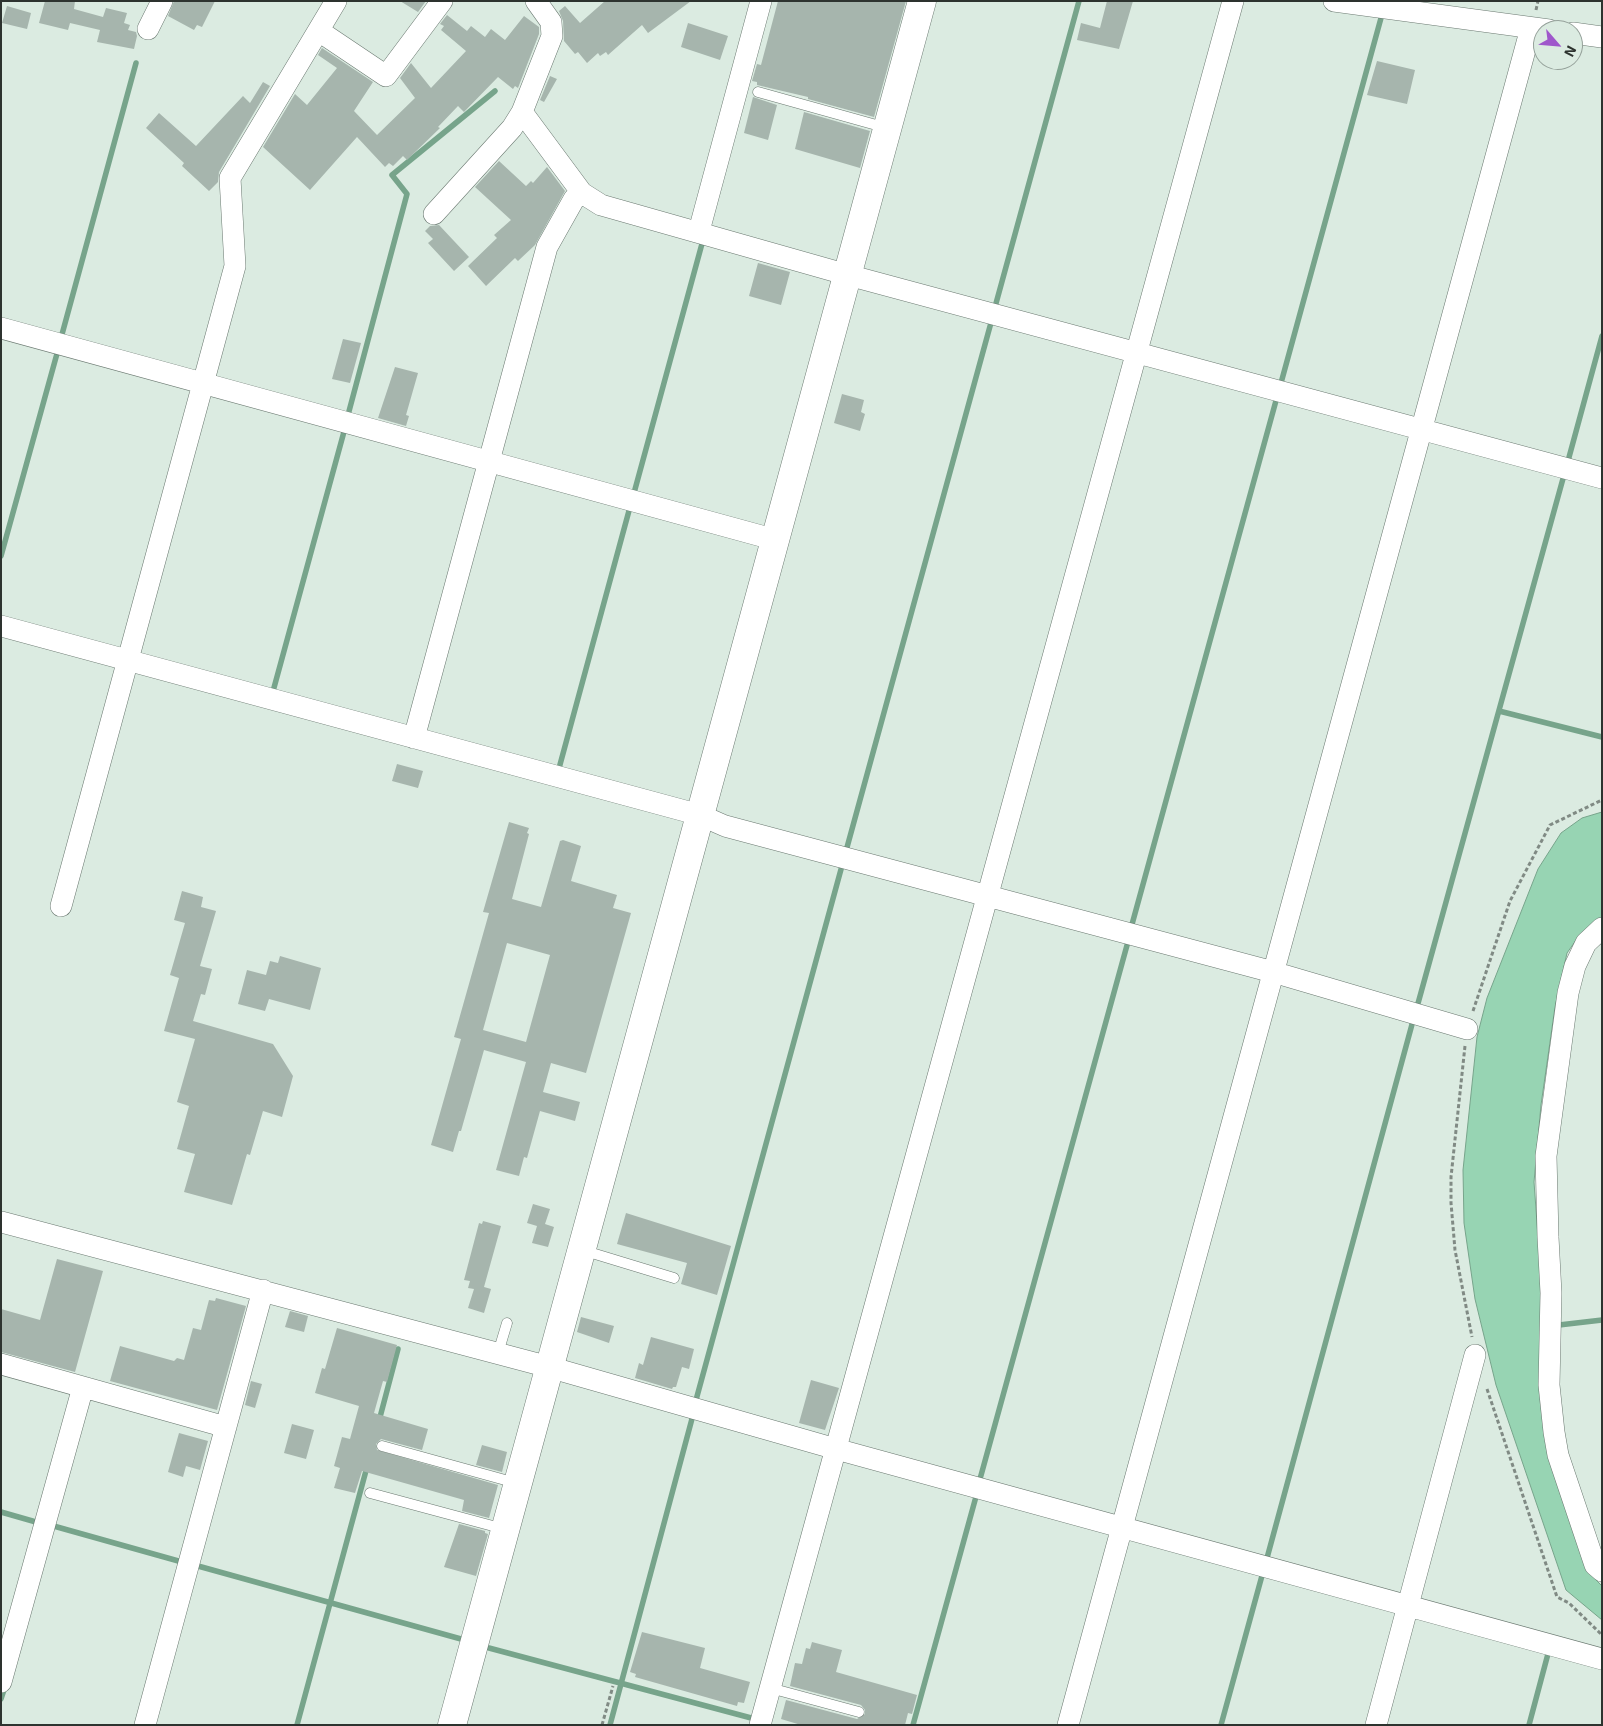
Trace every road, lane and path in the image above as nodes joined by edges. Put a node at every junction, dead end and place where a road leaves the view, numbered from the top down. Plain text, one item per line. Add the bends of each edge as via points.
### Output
1 (162, 1) edge
2 (336, 1) edge
3 (442, 1) edge
4 (536, 1) edge
5 (761, 1) edge
6 (922, 1) edge
7 (1232, 1) edge
8 (1334, 1) edge
9 (1533, 28) edge
10 (148, 29) dead end
11 (319, 30) junction
12 (1583, 34) edge
13 (1602, 36) edge
14 (1533, 53) edge
15 (758, 92) dead end
16 (522, 112) junction
17 (888, 128) junction
18 (582, 193) junction
19 (434, 214) dead end
20 (699, 231) junction
21 (848, 275) junction
22 (1, 328) edge
23 (1136, 351) junction
24 (203, 384) junction
25 (1422, 428) junction
26 (490, 462) junction
27 (1602, 478) edge
28 (776, 540) junction
29 (1, 626) edge
30 (128, 661) junction
31 (414, 738) junction
32 (1602, 800) edge
33 (700, 815) junction
34 (987, 894) junction
35 (61, 906) dead end
36 (1602, 928) edge
37 (1273, 972) junction
38 (1467, 1029) junction
39 (1, 1222) edge
40 (582, 1250) junction
41 (674, 1278) dead end
42 (264, 1290) junction
43 (507, 1323) dead end
44 (498, 1353) junction
45 (1476, 1355) junction
46 (1, 1364) edge
47 (549, 1367) junction
48 (83, 1387) junction
49 (226, 1428) junction
50 (382, 1446) dead end
51 (836, 1449) junction
52 (517, 1484) junction
53 (370, 1493) dead end
54 (1123, 1526) junction
55 (505, 1529) junction
56 (1602, 1571) edge
57 (1409, 1605) junction
58 (1602, 1635) edge
59 (1602, 1659) edge
60 (1, 1682) edge
61 (613, 1686) dead end
62 (770, 1688) junction
63 (859, 1712) dead end
64 (145, 1725) edge
65 (452, 1725) edge
66 (602, 1725) edge
67 (760, 1725) edge
68 (1068, 1725) edge
69 (1376, 1725) edge

1 - 10 street
2 - 11 street
3 - 11 street via 386,76
4 - 16 street via 547,13 552,36
5 - 20 street
6 - 17 street
7 - 23 street
8 - 9 street
11 - 24 street via 230,178 235,266
12 - 13 street
14 - 25 street
15 - 17 lane
16 - 18 street
16 - 19 street via 512,128
17 - 21 street
18 - 20 street via 601,205
18 - 26 street via 574,199 547,247
20 - 21 street
21 - 23 street
21 - 28 street
22 - 24 street
23 - 25 street
23 - 34 street
24 - 26 street
24 - 30 street
25 - 27 street
25 - 37 street
26 - 28 street
26 - 31 street
28 - 33 street
29 - 30 street
30 - 31 street
30 - 35 street
31 - 33 street
32 - 38 path via 1550,825 1510,901
33 - 34 street via 725,826
33 - 40 street
34 - 37 street
34 - 51 street
36 - 56 street via 1586,943 1570,984 1546,1156 1552,1302 1549,1385 1554,1432 1558,1455 1594,1565
37 - 38 street
37 - 54 street
38 - 45 path via 1451,1194 1455,1250
39 - 42 street
40 - 41 lane
40 - 47 street
42 - 44 street
42 - 49 street
43 - 44 lane
44 - 47 street
45 - 57 street
45 - 58 path via 1557,1597 1568,1603
46 - 48 street
47 - 51 street
47 - 52 street
48 - 49 street
48 - 60 street
49 - 64 street
50 - 52 lane
51 - 54 street
51 - 62 street
52 - 55 street
53 - 55 lane
54 - 57 street
54 - 68 street
55 - 65 street
57 - 59 street
57 - 69 street
61 - 66 path
62 - 63 lane
62 - 67 street

